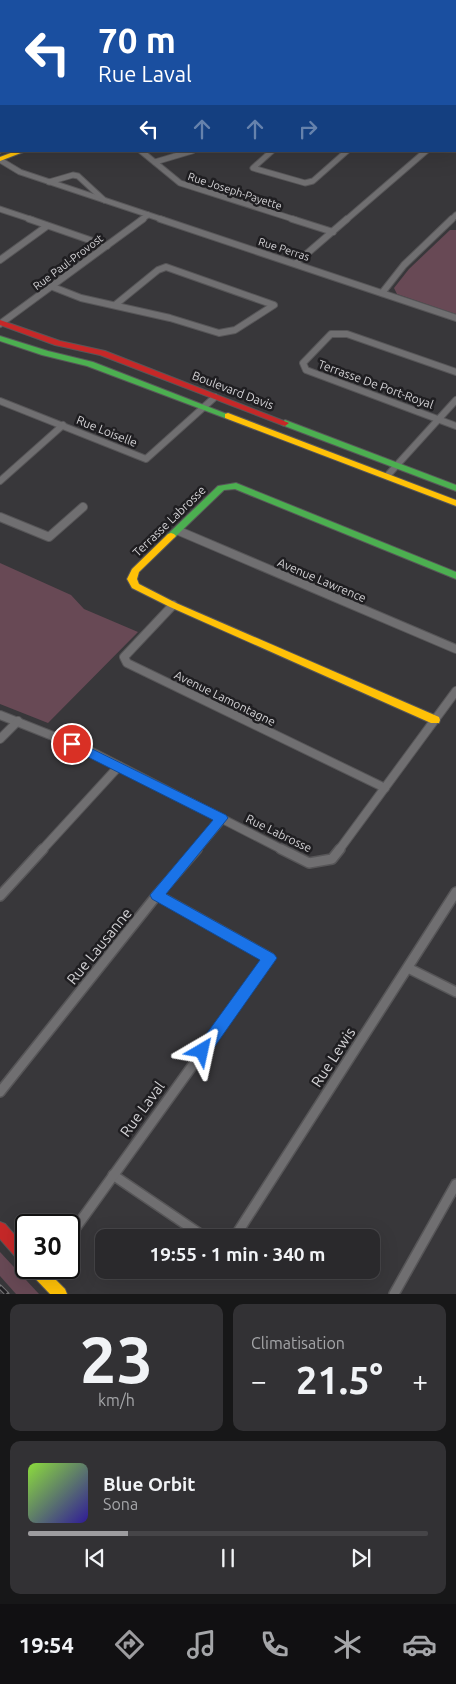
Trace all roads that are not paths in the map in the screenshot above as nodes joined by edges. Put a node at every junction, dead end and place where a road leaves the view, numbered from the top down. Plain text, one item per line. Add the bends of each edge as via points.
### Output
1 (20, 152) edge
2 (142, 152) edge
3 (189, 152) edge
4 (271, 152) edge
5 (346, 152) edge
6 (425, 152) edge
7 (0, 159) edge
8 (155, 162) junction
9 (48, 182) junction
10 (106, 201) junction
11 (0, 209) edge
12 (148, 215) junction
13 (456, 215) edge
14 (448, 223) junction
15 (47, 226) junction
16 (456, 226) edge
17 (333, 232) junction
18 (107, 246) junction
19 (0, 260) edge
20 (296, 263) junction
21 (53, 287) junction
22 (382, 293) junction
23 (115, 305) junction
24 (456, 318) edge
25 (1, 323) edge
26 (0, 338) edge
27 (456, 372) edge
28 (215, 397) junction
29 (456, 400) edge
30 (0, 401) edge
31 (205, 407) junction
32 (438, 420) junction
33 (63, 425) junction
34 (456, 426) edge
35 (396, 466) junction
36 (387, 476) junction
37 (0, 481) edge
38 (456, 488) edge
39 (456, 503) edge
40 (83, 507) dead end
41 (0, 517) edge
42 (179, 531) junction
43 (456, 576) edge
44 (174, 605) junction
45 (456, 649) edge
46 (456, 691) edge
47 (0, 714) edge
48 (435, 720) junction
49 (18, 722) junction
50 (0, 739) edge
51 (118, 766) junction
52 (385, 788) junction
53 (222, 818) junction
54 (456, 892) edge
55 (157, 895) junction
56 (0, 896) edge
57 (408, 968) junction
58 (456, 992) edge
59 (0, 1092) edge
60 (113, 1175) junction
61 (456, 1184) edge
62 (80, 1222) edge
63 (0, 1229) edge
64 (193, 1229) edge
65 (240, 1229) edge
66 (15, 1246) edge
67 (48, 1279) edge
68 (60, 1294) edge
69 (394, 1294) edge

1 - 7 street
2 - 8 street, Rue Joseph-Payette
3 - 8 street
4 - 5 street via 253,168 305,183
6 - 17 street
7 - 9 street, Rue Perras via 20,172
8 - 17 street, Rue Joseph-Payette via 180,183
9 - 10 street, Rue Perras
9 - 10 street, Rue Perras via 78,176
10 - 12 street, Rue Perras
11 - 15 street
12 - 18 street, Rue Paul-Provost
12 - 20 street, Rue Perras
13 - 14 street
14 - 16 street
14 - 22 street via 404,264
15 - 18 street
15 - 19 street
17 - 20 street
18 - 21 street, Rue Paul-Provost
20 - 22 street, Rue Perras
21 - 23 street via 81,298
21 - 25 street, Rue Paul-Provost
22 - 24 street, Rue Perras
23 - 23 street via 219,333 234,330 274,304 166,267
25 - 28 street, Boulevard Davis via 58,343 102,353
26 - 31 street, Boulevard Davis via 90,364
27 - 32 street, Terrasse De Port-Royal via 347,334 331,334 303,363 306,370
28 - 31 street, Rue Loiselle
28 - 35 street, Boulevard Davis
29 - 32 street
30 - 33 street, Rue Loiselle
31 - 33 street, Rue Loiselle via 146,459
31 - 36 street, Boulevard Davis
32 - 34 street
32 - 35 street
33 - 37 street
35 - 36 street
35 - 38 street, Boulevard Davis
36 - 39 street, Boulevard Davis
40 - 41 street via 49,537
42 - 43 street, Terrasse Labrosse via 221,488 236,486
42 - 44 street, Terrasse Labrosse via 135,572 132,579 135,586
42 - 45 street, Avenue Lawrence
44 - 48 street, Terrasse Labrosse
44 - 52 street, Avenue Lamontagne via 124,657 127,663
46 - 48 street, Rue Labrosse
47 - 49 street, Rue Labrosse
48 - 52 street, Rue Labrosse
49 - 50 street
49 - 51 street, Rue Labrosse via 88,750
51 - 53 street, Rue Labrosse
51 - 56 street
52 - 53 street, Rue Labrosse via 332,859 309,863
53 - 55 street, Rue Lausanne
54 - 57 street, Rue Lewis
55 - 59 street, Rue Lausanne
55 - 60 street, Rue Laval via 270,958
57 - 58 street
57 - 65 street, Rue Lewis
60 - 62 street, Rue Laval
60 - 64 street
61 - 69 street
63 - 66 street
67 - 68 street

